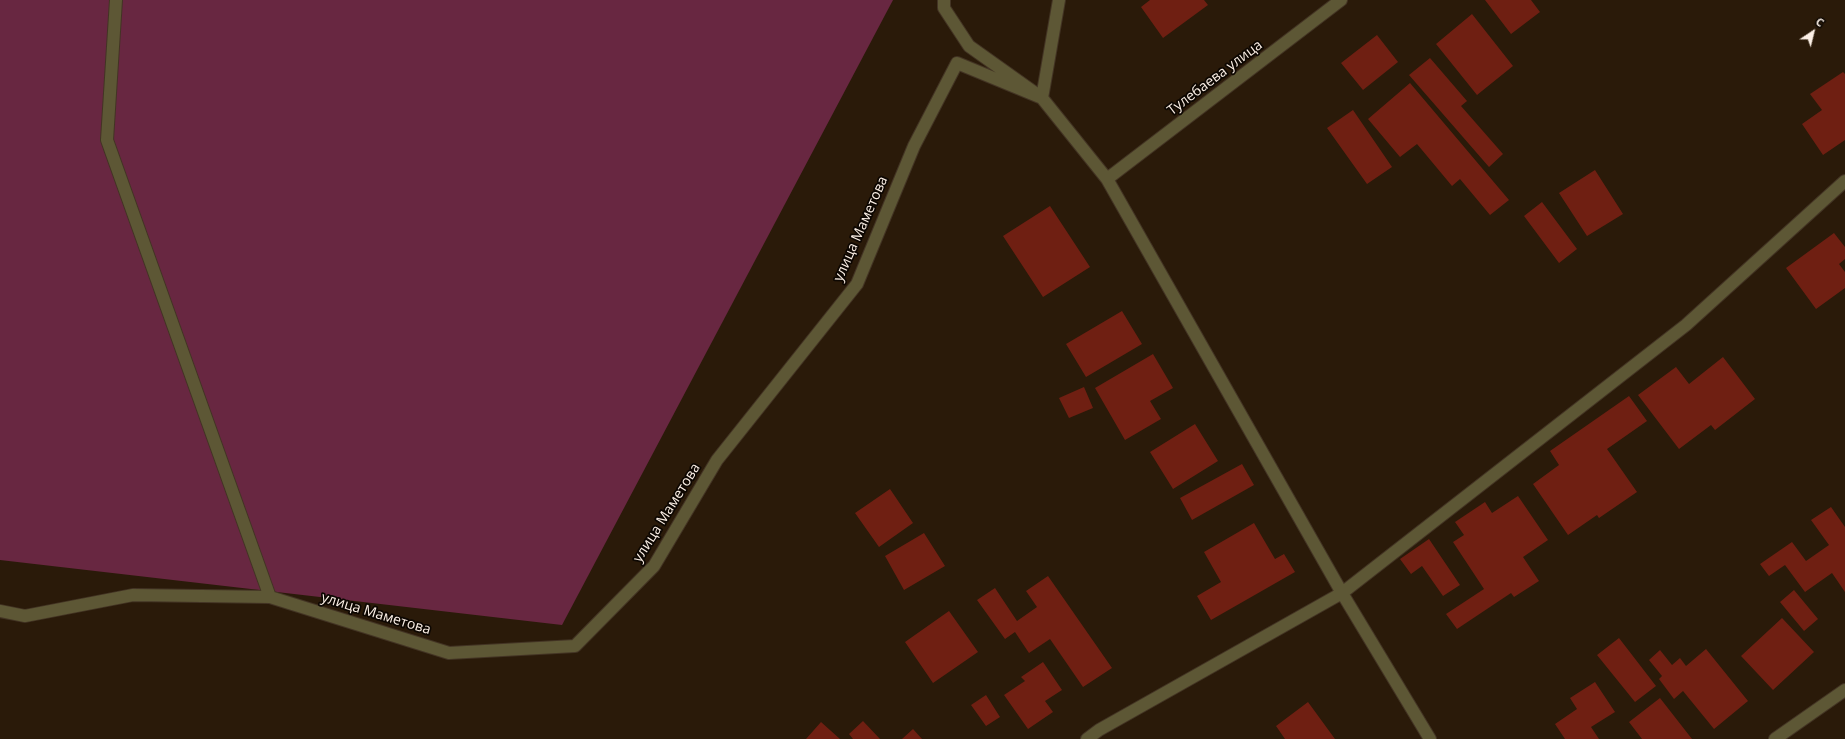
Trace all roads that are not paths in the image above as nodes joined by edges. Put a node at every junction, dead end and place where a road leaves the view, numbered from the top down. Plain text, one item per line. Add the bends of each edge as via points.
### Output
1 (116, 0) edge
2 (944, 0) edge
3 (1059, 0) edge
4 (1341, 0) edge
5 (1042, 98) junction
6 (1107, 179) junction
7 (1845, 181) edge
8 (1342, 592) junction
9 (270, 597) junction
10 (0, 611) edge
11 (1845, 690) edge
12 (1087, 739) edge
13 (1430, 739) edge
14 (1775, 739) edge

1 - 9 street via 106,140
2 - 5 street via 944,8 969,46
3 - 5 street
4 - 6 street, Тулебаева улица
5 - 6 street
5 - 9 street, улица Маметова via 957,63 914,146 857,284 717,460 654,566 575,646 449,653
6 - 8 street
7 - 8 street via 1686,325
8 - 12 street
8 - 13 street
9 - 10 street, улица Маметова via 133,595 25,616
11 - 14 street

